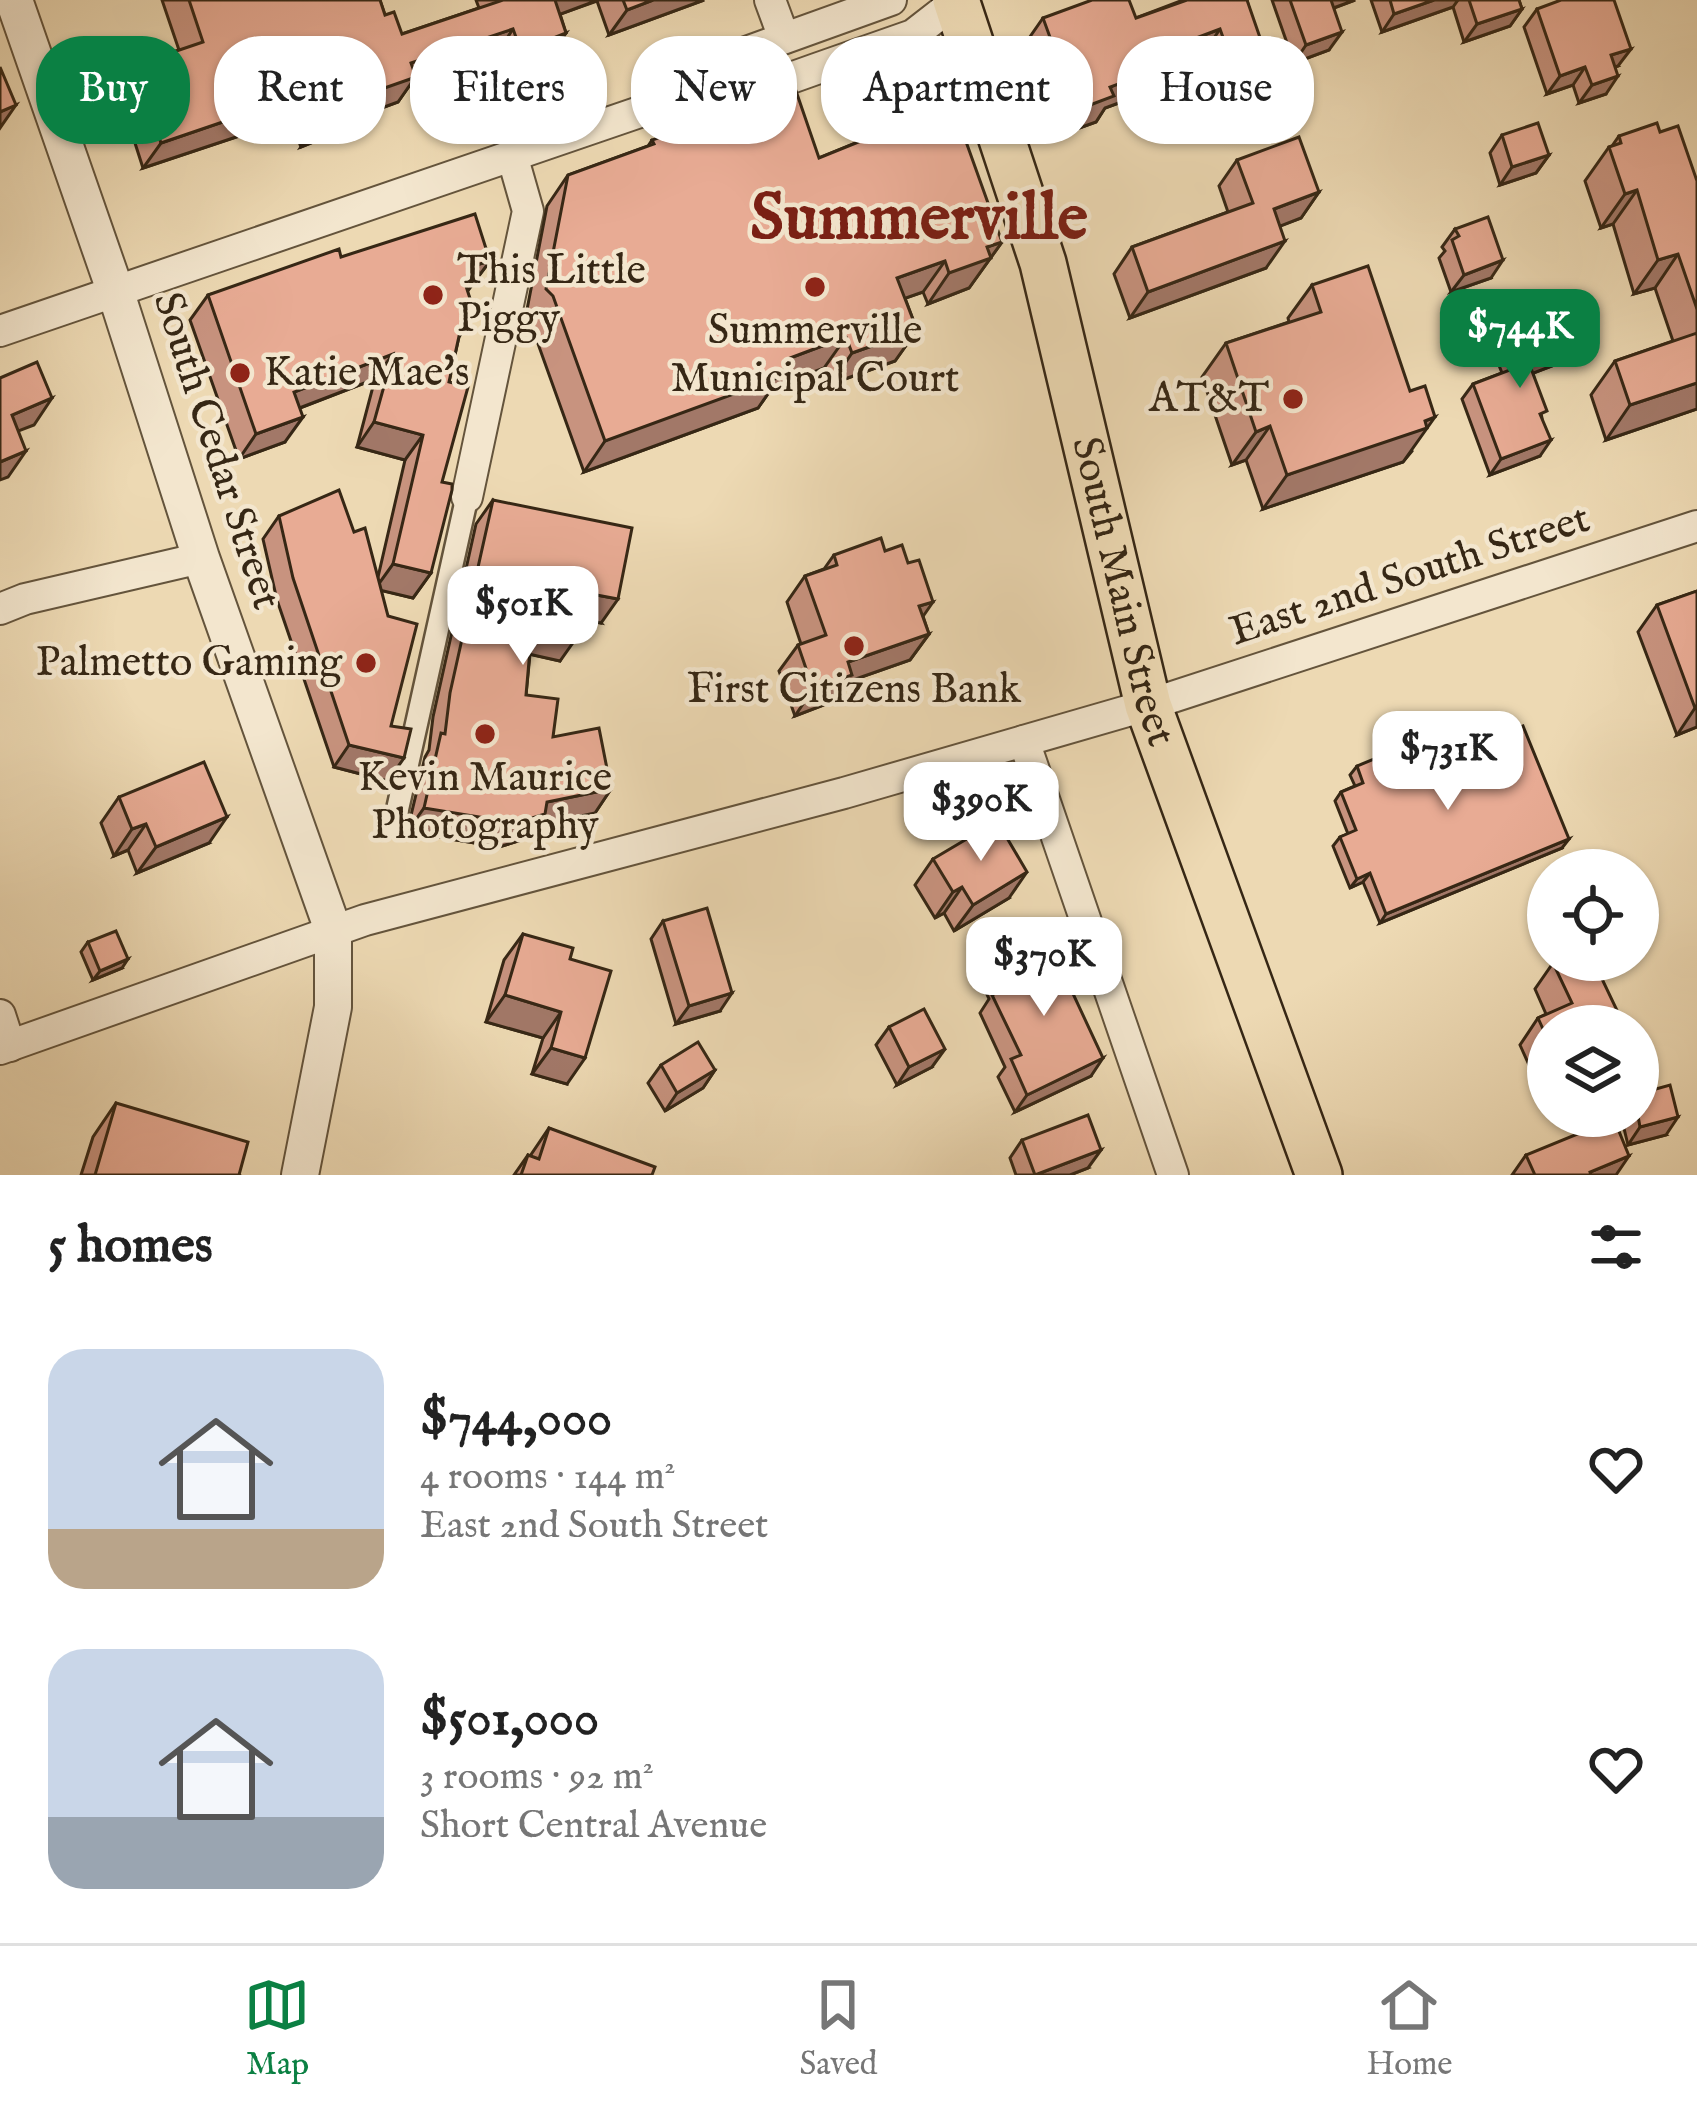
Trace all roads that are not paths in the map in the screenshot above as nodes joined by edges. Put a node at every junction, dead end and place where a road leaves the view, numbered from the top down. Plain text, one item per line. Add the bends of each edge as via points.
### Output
1 (14, 0) edge
2 (770, 0) edge
3 (891, 0) edge
4 (945, 0) edge
5 (957, 0) edge
6 (783, 36) edge
7 (790, 36) edge
8 (797, 76) edge
9 (631, 115) edge
10 (512, 155) junction
11 (116, 293) junction
12 (0, 332) edge
13 (466, 497) joint
14 (1697, 526) edge
15 (201, 558) junction
16 (0, 609) edge
17 (1148, 705) junction
18 (1024, 742) junction
19 (394, 826) dead end
20 (333, 930) junction
21 (0, 1015) edge
22 (5, 1047) edge
23 (300, 1175) edge
24 (1173, 1175) edge
25 (1318, 1175) edge

1 - 11 street, South Cedar Street
2 - 6 street
3 - 7 street
4 - 5 street
5 - 8 street via 913,34
5 - 17 main road, South Main Street via 1043,263
9 - 10 street
10 - 11 street
10 - 13 street via 528,211
11 - 12 street
11 - 15 street, South Cedar Street
13 - 19 street
14 - 17 street, East 2nd South Street
15 - 16 street
15 - 20 street, South Cedar Street
17 - 18 street, East 2nd South Street
17 - 25 main road, South Main Street
18 - 20 street, East 2nd South Street
18 - 24 street
20 - 22 street, East 2nd South Street
20 - 23 street, South Cedar Street via 333,1007
21 - 22 street

